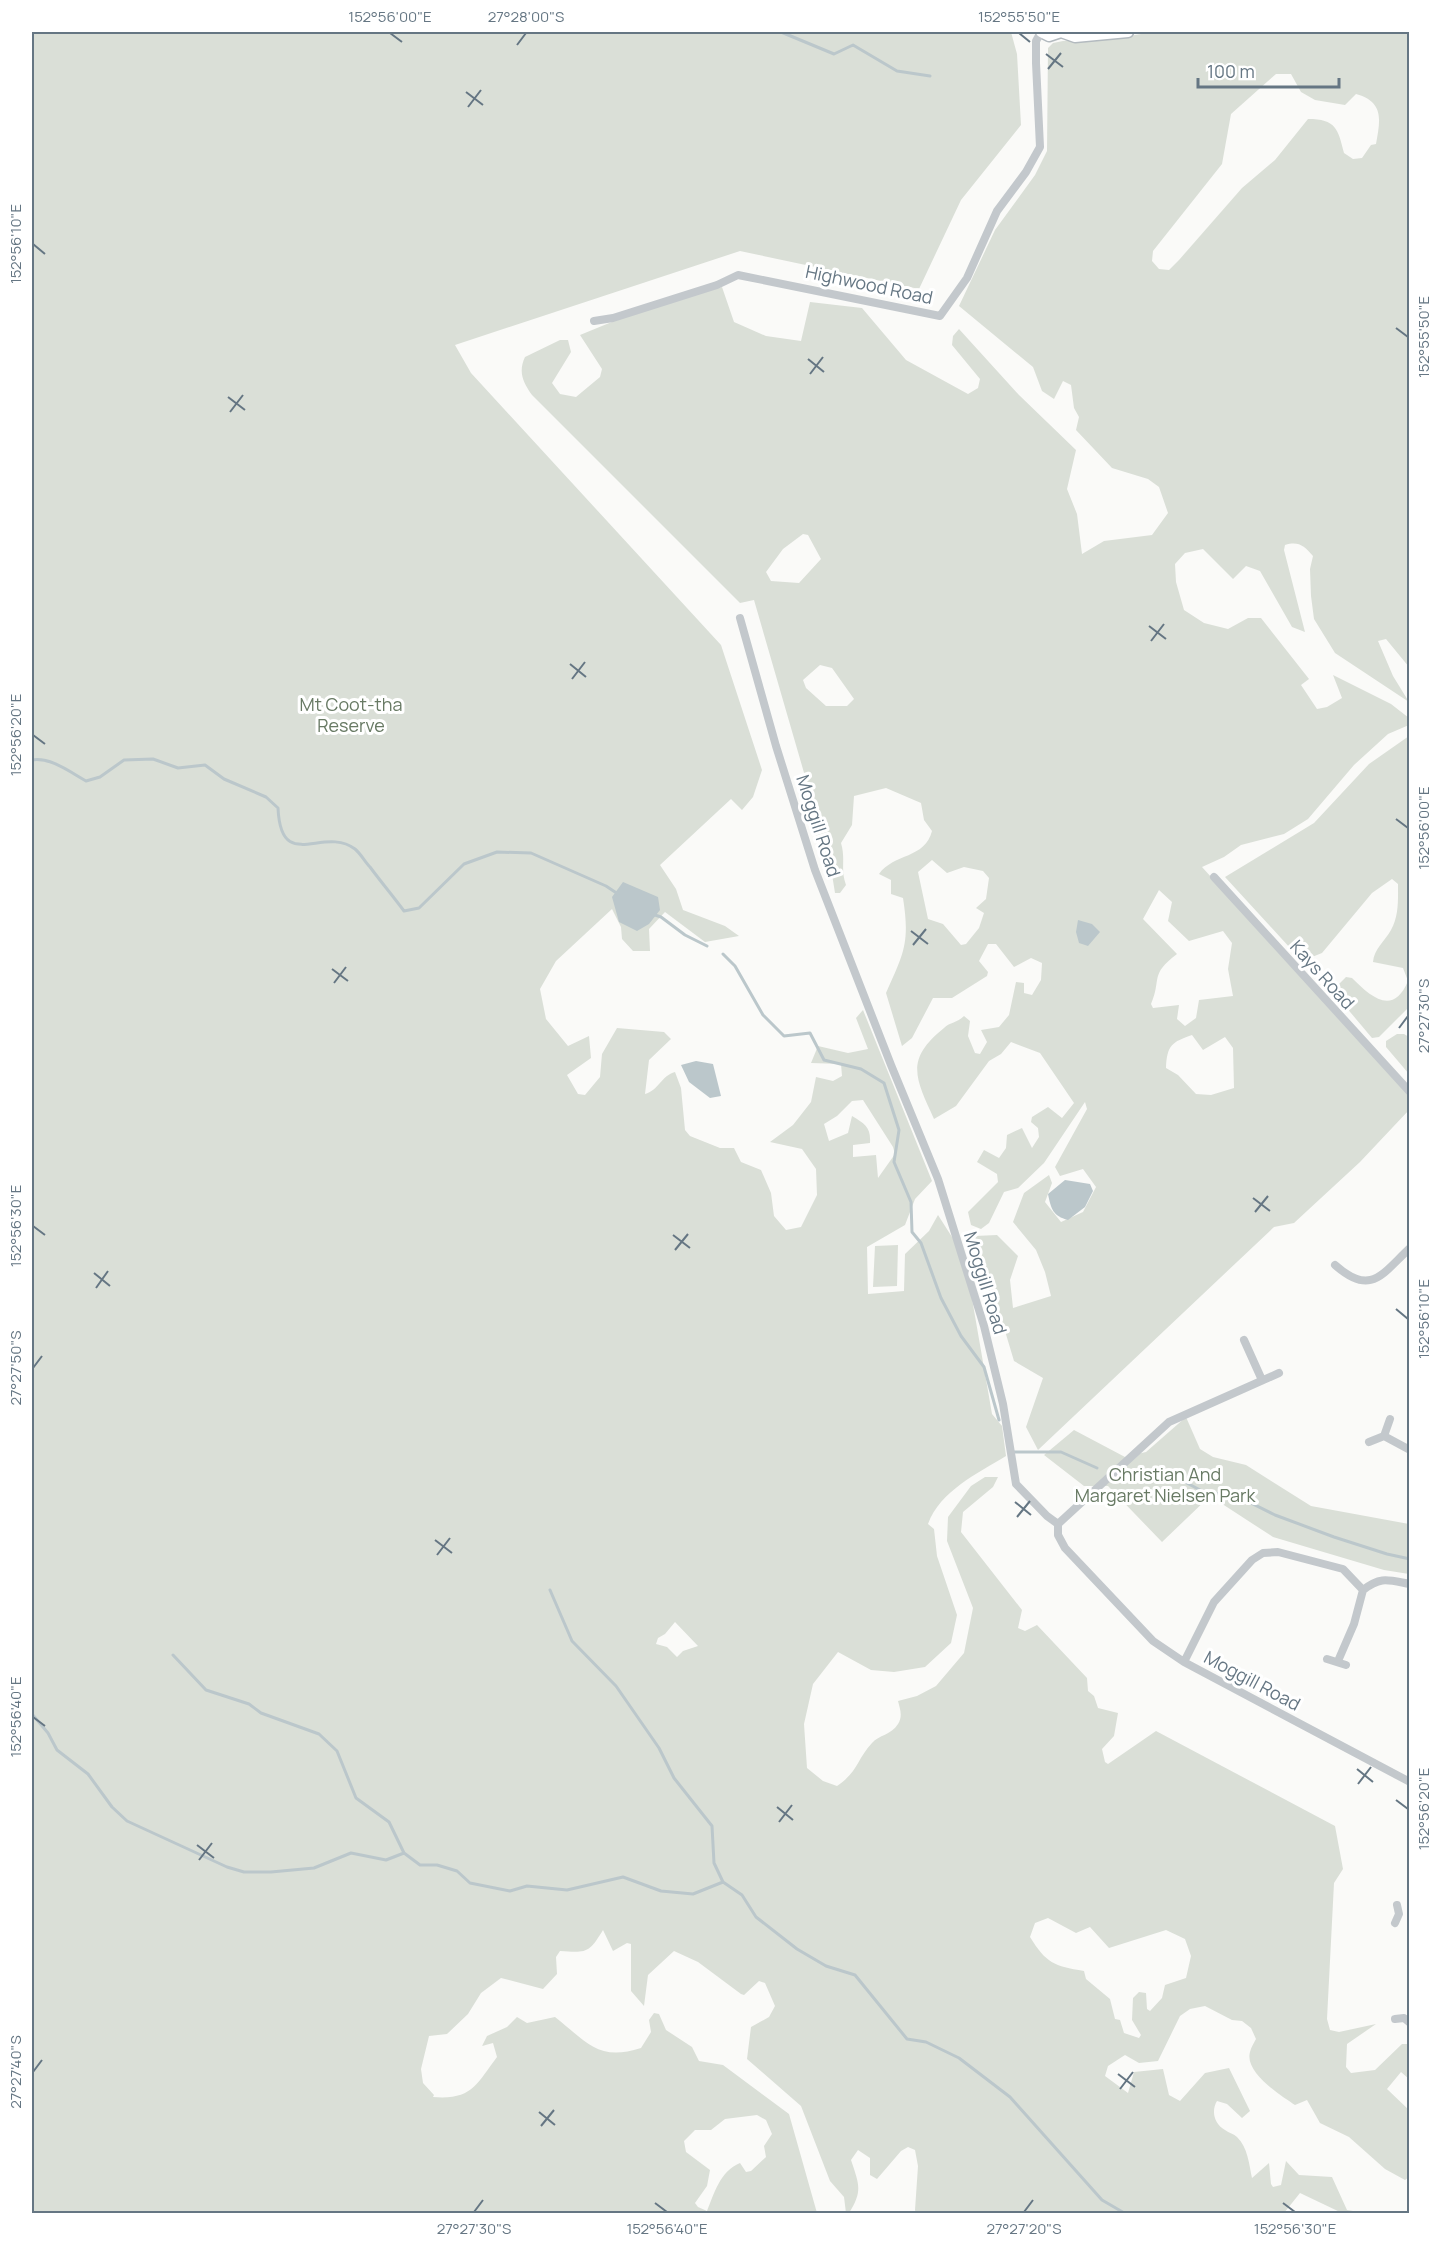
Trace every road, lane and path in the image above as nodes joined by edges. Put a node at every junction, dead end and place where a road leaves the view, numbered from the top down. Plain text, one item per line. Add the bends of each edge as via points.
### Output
1 (1041, 32) edge
2 (1061, 32) edge
3 (1128, 32) edge
4 (1089, 33) edge
5 (594, 321) dead end
6 (740, 618) dead end
7 (1214, 877) dead end
8 (1410, 1092) edge
9 (1410, 1248) edge
10 (1335, 1265) dead end
11 (1244, 1340) dead end
12 (1279, 1373) dead end
13 (1262, 1380) junction
14 (1390, 1419) dead end
15 (1384, 1436) junction
16 (1369, 1442) dead end
17 (1410, 1450) edge
18 (1058, 1524) junction
19 (1410, 1584) edge
20 (1363, 1590) junction
21 (1327, 1659) dead end
22 (1184, 1662) junction
23 (1410, 1782) edge
24 (1397, 1905) dead end
25 (1399, 1914) junction
26 (1410, 1918) edge
27 (1395, 1923) dead end
28 (1410, 2011) edge
29 (1395, 2019) dead end
30 (1407, 2021) edge

1 - 2 main road via 1049,36
1 - 5 street, Highwood Road via 1036,40 1040,147 997,211 967,278 940,316 738,275
2 - 4 main road via 1075,37
3 - 4 main road
6 - 18 street, Moggill Road via 815,870 938,1179 984,1326 1003,1404 1016,1484
7 - 8 street, Kays Road
9 - 10 street via 1377,1279 1367,1282 1353,1278
11 - 13 street
12 - 13 street
13 - 18 street via 1169,1422
14 - 15 street
15 - 16 street
15 - 17 street
18 - 22 street, Moggill Road via 1058,1535 1065,1548 1153,1641
19 - 20 street via 1381,1579
20 - 21 street via 1342,1663
20 - 22 street via 1343,1569 1278,1552 1263,1553 1214,1602
22 - 23 street, Moggill Road
24 - 25 street
25 - 26 street
25 - 27 street
28 - 30 street
29 - 30 street

